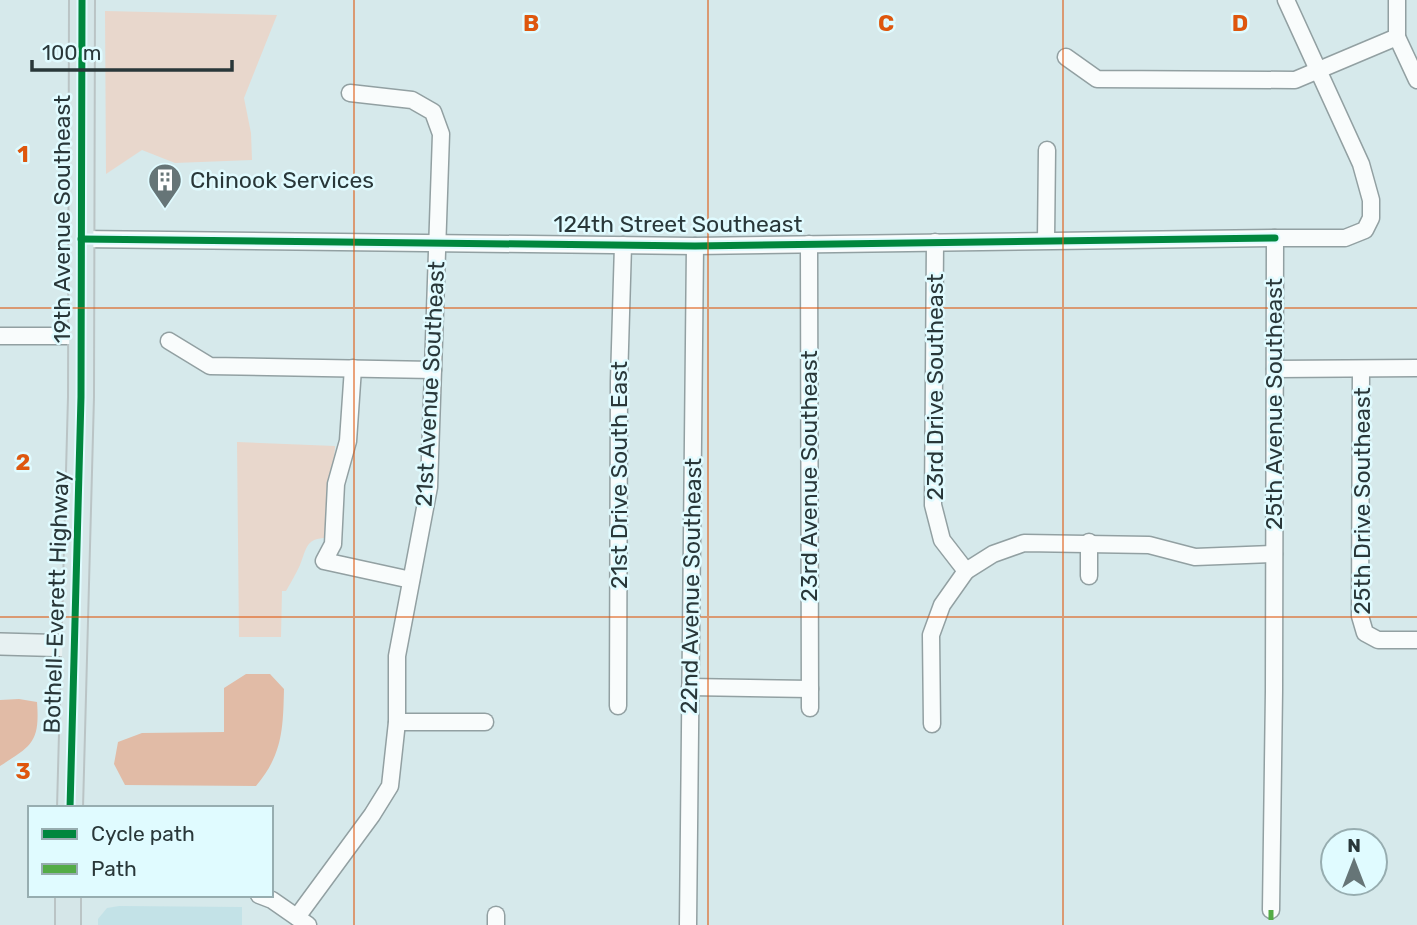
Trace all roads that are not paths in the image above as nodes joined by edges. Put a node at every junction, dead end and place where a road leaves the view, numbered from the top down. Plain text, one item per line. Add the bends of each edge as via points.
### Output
1 (82, 0) edge
2 (1286, 0) edge
3 (1397, 0) edge
4 (1397, 37) junction
5 (1066, 57) dead end
6 (1317, 70) junction
7 (1417, 80) edge
8 (350, 93) dead end
9 (1047, 150) dead end
10 (81, 239) junction
11 (1275, 239) junction
12 (1046, 240) junction
13 (438, 242) junction
14 (935, 242) junction
15 (809, 244) junction
16 (624, 245) junction
17 (695, 246) junction
18 (0, 335) edge
19 (81, 336) junction
20 (169, 341) dead end
21 (353, 368) junction
22 (1417, 368) edge
23 (1275, 369) junction
24 (1361, 369) junction
25 (433, 370) junction
26 (81, 397) joint
27 (1089, 542) junction
28 (1274, 554) junction
29 (966, 571) junction
30 (1089, 576) dead end
31 (411, 580) junction
32 (1417, 640) edge
33 (0, 644) edge
34 (75, 646) junction
35 (690, 687) junction
36 (810, 689) junction
37 (618, 706) dead end
38 (810, 708) dead end
39 (397, 722) junction
40 (485, 722) dead end
41 (932, 724) dead end
42 (70, 806) edge
43 (68, 897) edge
44 (264, 897) edge
45 (1271, 910) dead end
46 (302, 921) edge
47 (68, 925) edge
48 (688, 925) edge

1 - 10 main road, 19th Avenue Southeast
2 - 6 street
3 - 4 street
4 - 6 street
4 - 7 street
5 - 6 street via 1097,79 1296,80
6 - 11 street via 1361,164 1371,218 1365,230 1345,238
8 - 13 street, 21st Avenue Southeast via 412,100 433,112 442,134
9 - 12 street
10 - 13 street, 124th Street Southeast
10 - 19 main road, 19th Avenue Southeast
11 - 12 street, 124th Street Southeast
11 - 23 street, 25th Avenue Southeast
12 - 14 street, 124th Street Southeast
13 - 16 street, 124th Street Southeast
13 - 25 street, 21st Avenue Southeast
14 - 15 street, 124th Street Southeast
14 - 29 street, 23rd Drive Southeast via 933,505 942,540
15 - 17 street, 124th Street Southeast
15 - 36 street, 23rd Avenue Southeast
16 - 17 street, 124th Street Southeast
16 - 37 street, 21st Drive South East
17 - 35 street, 22nd Avenue Southeast
18 - 19 street
19 - 26 main road, 19th Avenue Southeast
20 - 21 street via 210,366
21 - 25 street
21 - 31 street via 348,441 336,484 333,544 324,561
22 - 24 street
23 - 24 street
23 - 28 street, 25th Avenue Southeast
24 - 32 street, 25th Drive Southeast via 1360,616 1365,633 1378,640
25 - 31 street, 21st Avenue Southeast via 429,487
26 - 34 main road, Bothell-Everett Highway
27 - 28 street via 1149,545 1195,557
27 - 29 street via 1024,543 993,554
27 - 30 street
28 - 45 street, 25th Avenue Southeast
29 - 41 street via 942,606 932,635
31 - 39 street, 21st Avenue Southeast via 397,656
33 - 34 street
34 - 42 main road, Bothell-Everett Highway
35 - 36 street
35 - 48 street, 22nd Avenue Southeast
36 - 38 street, 23rd Avenue Southeast
39 - 40 street
39 - 46 street, 21st Avenue Southeast via 390,786
43 - 47 main road
44 - 46 street

